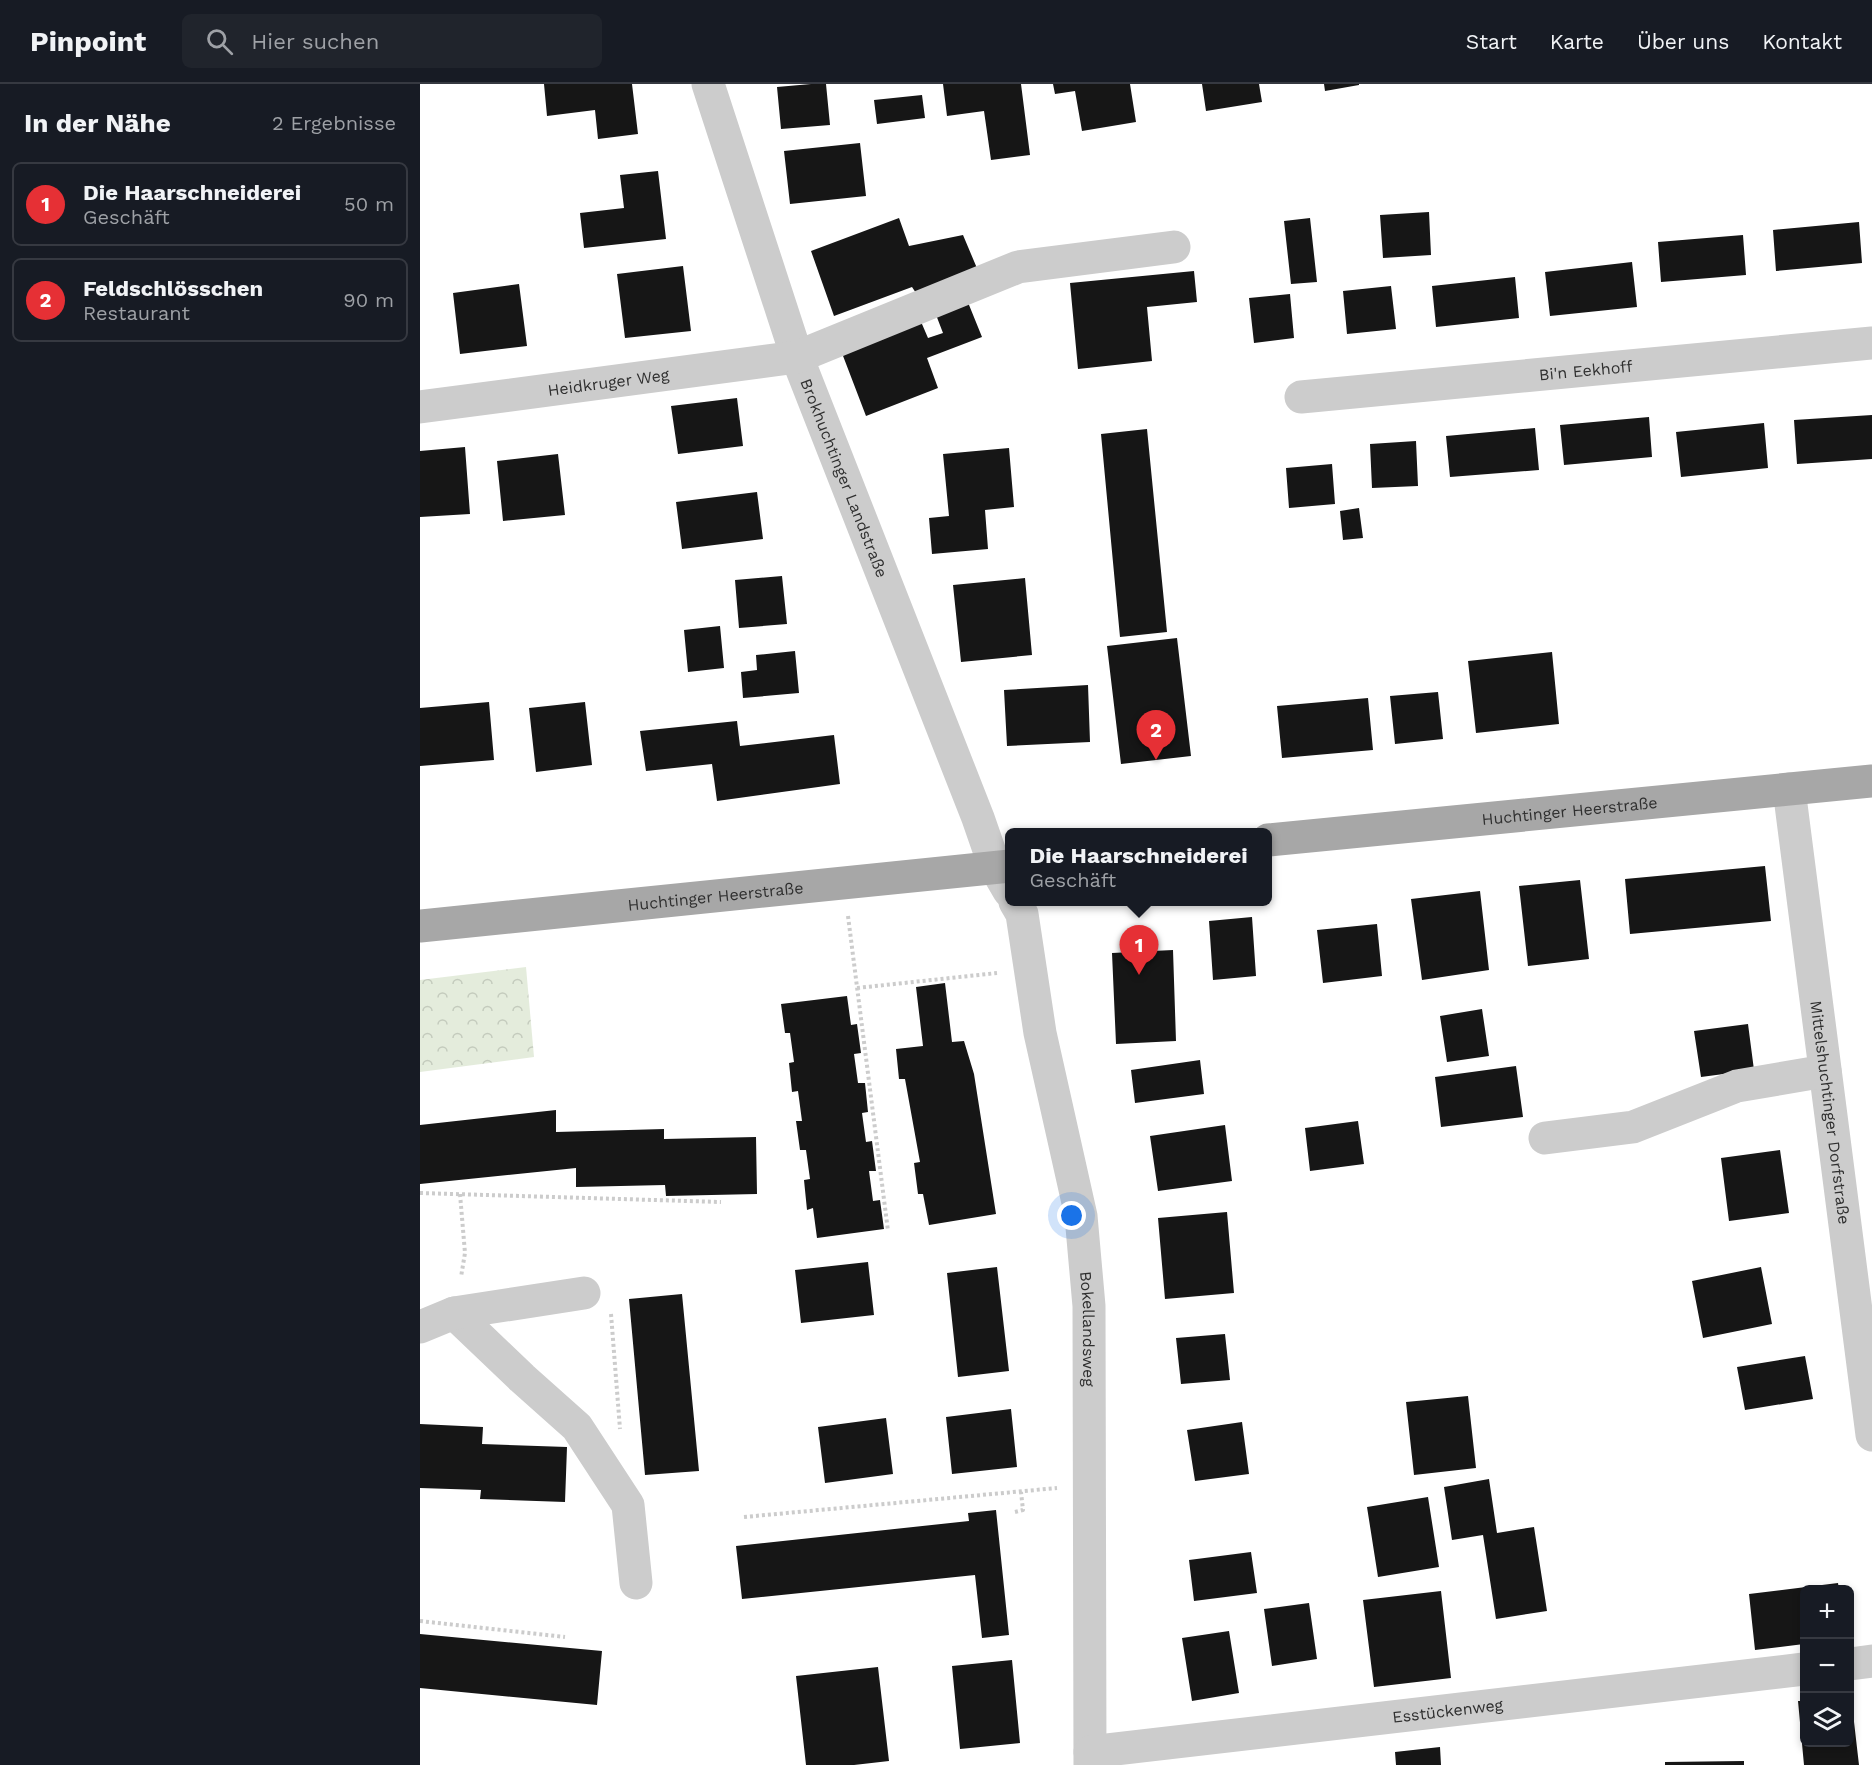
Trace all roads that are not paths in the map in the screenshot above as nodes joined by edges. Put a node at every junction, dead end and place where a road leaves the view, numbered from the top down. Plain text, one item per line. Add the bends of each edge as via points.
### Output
1 (708, 84) edge
2 (1174, 247) dead end
3 (1872, 343) edge
4 (797, 357) junction
5 (1302, 397) dead end
6 (420, 407) edge
7 (1872, 781) edge
8 (1789, 789) junction
9 (1272, 840) edge
10 (1005, 875) edge
11 (1017, 906) edge
12 (420, 926) edge
13 (1825, 1071) junction
14 (1545, 1138) dead end
15 (597, 1302) road end
16 (454, 1313) junction
17 (420, 1327) edge
18 (1872, 1435) edge
19 (636, 1583) dead end
20 (1872, 1661) edge
21 (1854, 1663) edge
22 (1800, 1670) edge
23 (1090, 1759) edge

1 - 4 street, Brokhuchtinger Landstraße
2 - 4 street, Heidkruger Weg via 1018,267
3 - 5 street, Bi'n Eekhoff
4 - 6 street, Heidkruger Weg
4 - 10 street, Brokhuchtinger Landstraße via 978,818
7 - 8 main road, Huchtinger Heerstraße
8 - 9 main road, Huchtinger Heerstraße
8 - 13 street, Mittelshuchtinger Dorfstraße
10 - 12 main road, Huchtinger Heerstraße via 844,883
11 - 23 street, Bokellandsweg via 1022,914 1040,1033 1081,1216 1089,1306
13 - 14 street via 1737,1086 1634,1126
13 - 18 street, Mittelshuchtinger Dorfstraße
15 - 16 street
16 - 17 street
16 - 19 street via 577,1427 628,1505
20 - 21 street
22 - 23 street, Esstückenweg

